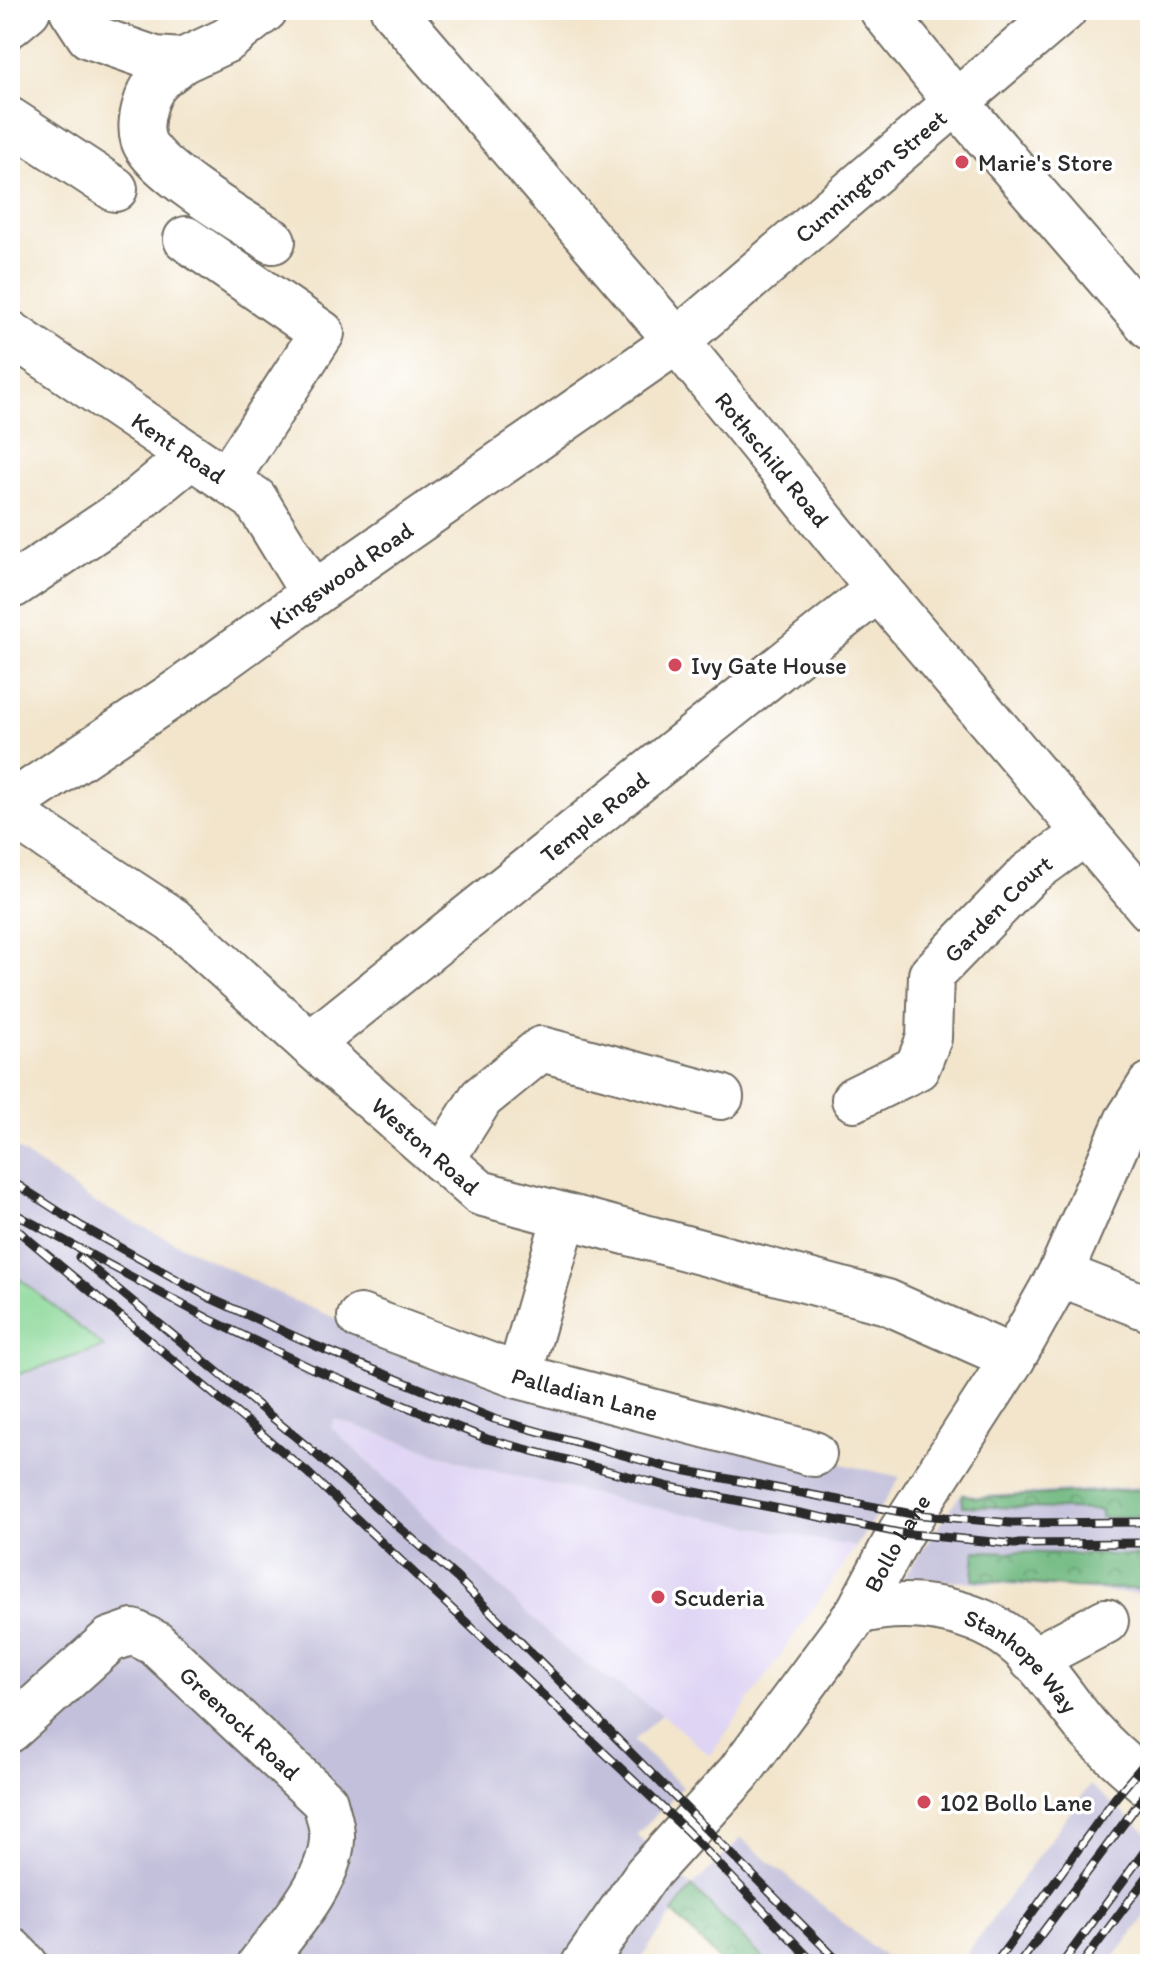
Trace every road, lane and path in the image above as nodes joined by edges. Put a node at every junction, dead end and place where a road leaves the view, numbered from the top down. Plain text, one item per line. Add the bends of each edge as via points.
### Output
1 (28, 10) edge
2 (265, 10) edge
3 (393, 10) edge
4 (882, 10) edge
5 (1064, 10) edge
6 (81, 23) edge
7 (10, 25) edge
8 (182, 61) junction
9 (956, 102) junction
10 (10, 120) edge
11 (115, 189) dead end
12 (186, 239) dead end
13 (273, 241) dead end
14 (1150, 327) edge
15 (10, 333) edge
16 (677, 341) junction
17 (191, 456) junction
18 (227, 479) junction
19 (10, 582) edge
20 (878, 589) junction
21 (313, 594) junction
22 (10, 812) edge
23 (1085, 833) junction
24 (1150, 909) edge
25 (310, 1044) junction
26 (1150, 1085) edge
27 (721, 1097) dead end
28 (854, 1099) dead end
29 (442, 1160) junction
30 (565, 1216) junction
31 (1060, 1274) junction
32 (1150, 1309) edge
33 (360, 1317) dead end
34 (1013, 1358) junction
35 (519, 1376) junction
36 (814, 1454) dead end
37 (858, 1612) junction
38 (1106, 1621) dead end
39 (1032, 1660) junction
40 (10, 1730) edge
41 (1150, 1786) edge
42 (10, 1949) edge
43 (25, 1964) edge
44 (260, 1964) edge
45 (584, 1964) edge

1 - 7 street
2 - 8 street via 227,40
3 - 16 street, Rothschild Road
4 - 9 street
5 - 9 street, Cunnington Street
6 - 8 street via 155,59
8 - 13 street via 149,96 143,140 152,156 202,196
9 - 14 street
9 - 16 street, Cunnington Street
10 - 11 street
12 - 18 street via 322,333
15 - 17 street, Kent Road
16 - 20 street, Rothschild Road
16 - 21 street, Kingswood Road
17 - 18 street, Kent Road
17 - 19 street via 127,509 14,585
18 - 21 street, Kent Road via 255,499
20 - 23 street, Rothschild Road
20 - 25 street, Temple Road
21 - 22 street, Kingswood Road via 20,798
22 - 25 street, Weston Road via 173,920
23 - 24 street, Rothschild Road
23 - 28 street, Garden Court via 1029,874 931,975 929,1038 917,1068
25 - 29 street, Weston Road
26 - 31 street, Bollo Lane via 1127,1121
27 - 29 street via 541,1049 481,1098
29 - 30 street, Weston Road via 480,1193
30 - 34 street, Weston Road via 887,1302
30 - 35 street
31 - 32 street
31 - 34 street, Bollo Lane
33 - 35 street, Palladian Lane
34 - 37 street, Bollo Lane via 900,1533
35 - 36 street, Palladian Lane
37 - 39 street, Stanhope Way via 906,1606 941,1610 985,1623
37 - 45 street, Bollo Lane via 738,1774 646,1875
38 - 39 street
39 - 41 street, Stanhope Way via 1106,1747
40 - 44 street, Greenock Road via 110,1640 133,1632 155,1643 303,1781 325,1802 332,1836 329,1862 303,1908
42 - 43 street

